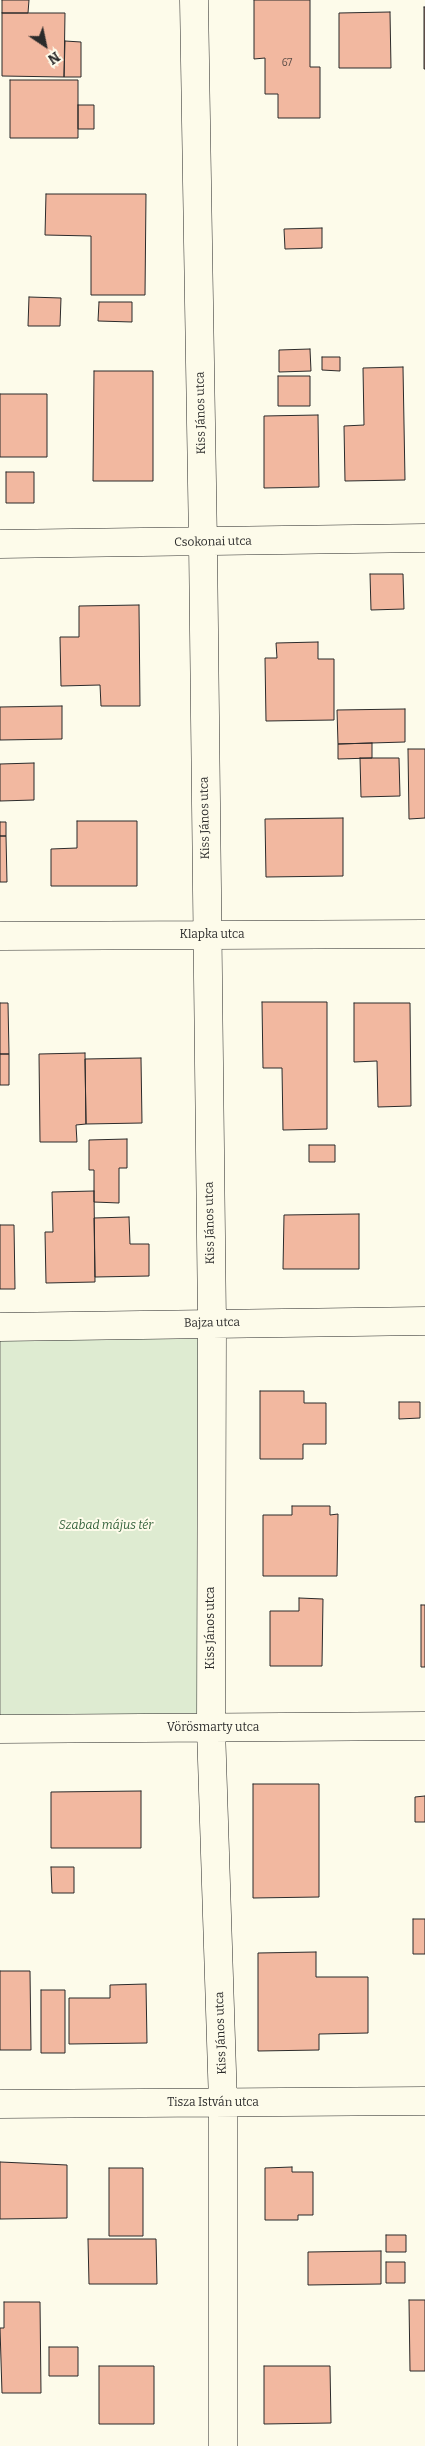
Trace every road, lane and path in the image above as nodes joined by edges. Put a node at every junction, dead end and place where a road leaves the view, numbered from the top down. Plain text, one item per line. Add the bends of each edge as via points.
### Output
1 (194, 0) edge
2 (425, 538) edge
3 (203, 542) junction
4 (0, 544) edge
5 (425, 934) edge
6 (206, 935) junction
7 (0, 936) edge
8 (425, 1321) edge
9 (212, 1323) junction
10 (0, 1326) edge
11 (425, 1726) edge
12 (211, 1728) junction
13 (0, 1729) edge
14 (425, 2101) edge
15 (223, 2103) junction
16 (0, 2104) edge
17 (222, 2446) edge

1 - 3 street, Kiss János utca
2 - 3 street, Csokonai utca
3 - 4 street, Csokonai utca
3 - 6 street, Kiss János utca
5 - 6 street, Klapka utca
6 - 7 street, Klapka utca
6 - 9 street, Kiss János utca
8 - 9 street, Bajza utca
9 - 10 street, Bajza utca
9 - 12 street, Kiss János utca
11 - 12 street, Vörösmarty utca
12 - 13 street, Vörösmarty utca
12 - 15 street, Kiss János utca
14 - 15 street, Tisza István utca
15 - 16 street, Tisza István utca
15 - 17 street, Kiss János utca

